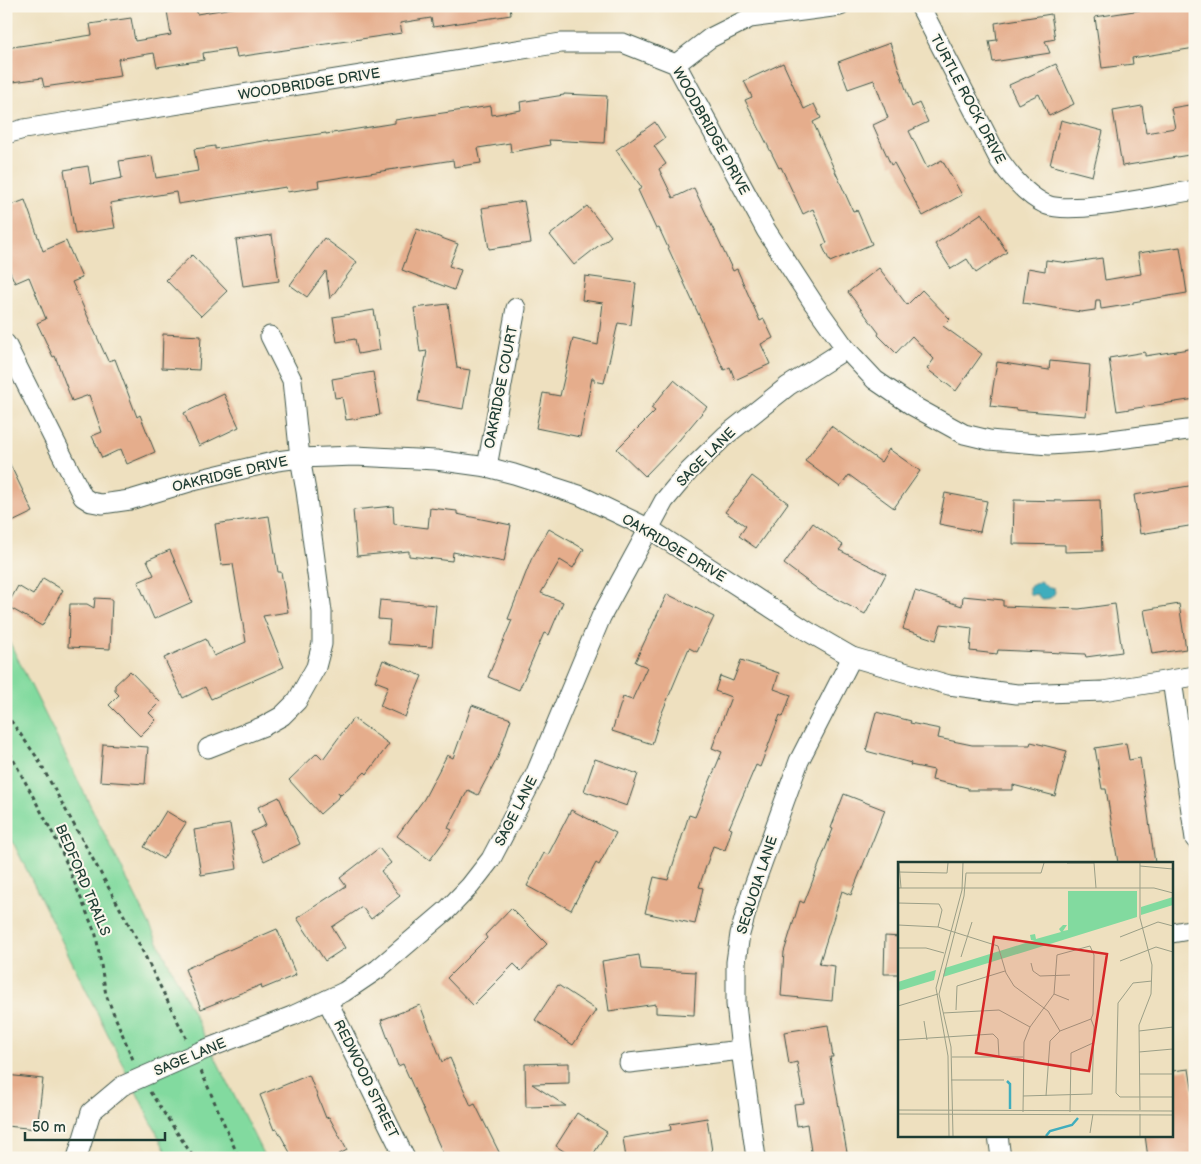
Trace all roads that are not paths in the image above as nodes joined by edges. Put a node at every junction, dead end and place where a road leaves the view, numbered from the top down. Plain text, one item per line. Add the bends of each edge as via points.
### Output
1 (840, 6) edge
2 (920, 6) edge
3 (676, 64) junction
4 (6, 134) edge
5 (1195, 190) edge
6 (516, 308) dead end
7 (270, 336) dead end
8 (6, 344) edge
9 (846, 349) junction
10 (1195, 429) edge
11 (300, 458) junction
12 (487, 467) junction
13 (648, 528) junction
14 (852, 657) junction
15 (1195, 676) edge
16 (1172, 680) junction
17 (208, 748) dead end
18 (1195, 838) edge
19 (1195, 929) edge
20 (1174, 933) edge
21 (327, 1000) junction
22 (741, 1050) junction
23 (629, 1063) dead end
24 (998, 1136) edge
25 (77, 1158) edge
26 (404, 1158) edge
27 (756, 1158) edge
28 (1001, 1158) edge

1 - 3 street via 750,18 710,38
2 - 5 street, TURTLE ROCK DRIVE via 1000,161 1012,178 1035,198 1064,208 1089,207
3 - 4 street, WOODBRIDGE DRIVE via 623,43 562,43 24,128
3 - 9 street, WOODBRIDGE DRIVE via 766,230
6 - 12 street, OAKRIDGE COURT
7 - 11 street via 292,380
8 - 11 street, OAKRIDGE DRIVE via 83,498 91,502 102,504 130,500 193,481
9 - 10 street, WOODBRIDGE DRIVE via 875,380 913,406 964,434 989,440 1059,444
9 - 13 street, SAGE LANE via 788,386 725,436 664,501
11 - 12 street, OAKRIDGE DRIVE via 355,456 436,460
11 - 17 street via 322,612 322,644 316,667 297,701 282,716
12 - 13 street, OAKRIDGE DRIVE via 579,495
13 - 14 street, OAKRIDGE DRIVE
13 - 21 street, SAGE LANE via 600,617 535,775 491,859 446,910 378,970
14 - 16 street, OAKRIDGE DRIVE via 949,685 1017,694 1103,691
14 - 22 street, SEQUOIA LANE via 799,761 752,891 736,962
15 - 16 street, OAKRIDGE DRIVE
16 - 18 street
19 - 20 street
21 - 25 street, SAGE LANE via 122,1086 91,1112
21 - 26 street, REDWOOD STREET
22 - 23 street
22 - 27 street, SEQUOIA LANE
24 - 28 street

